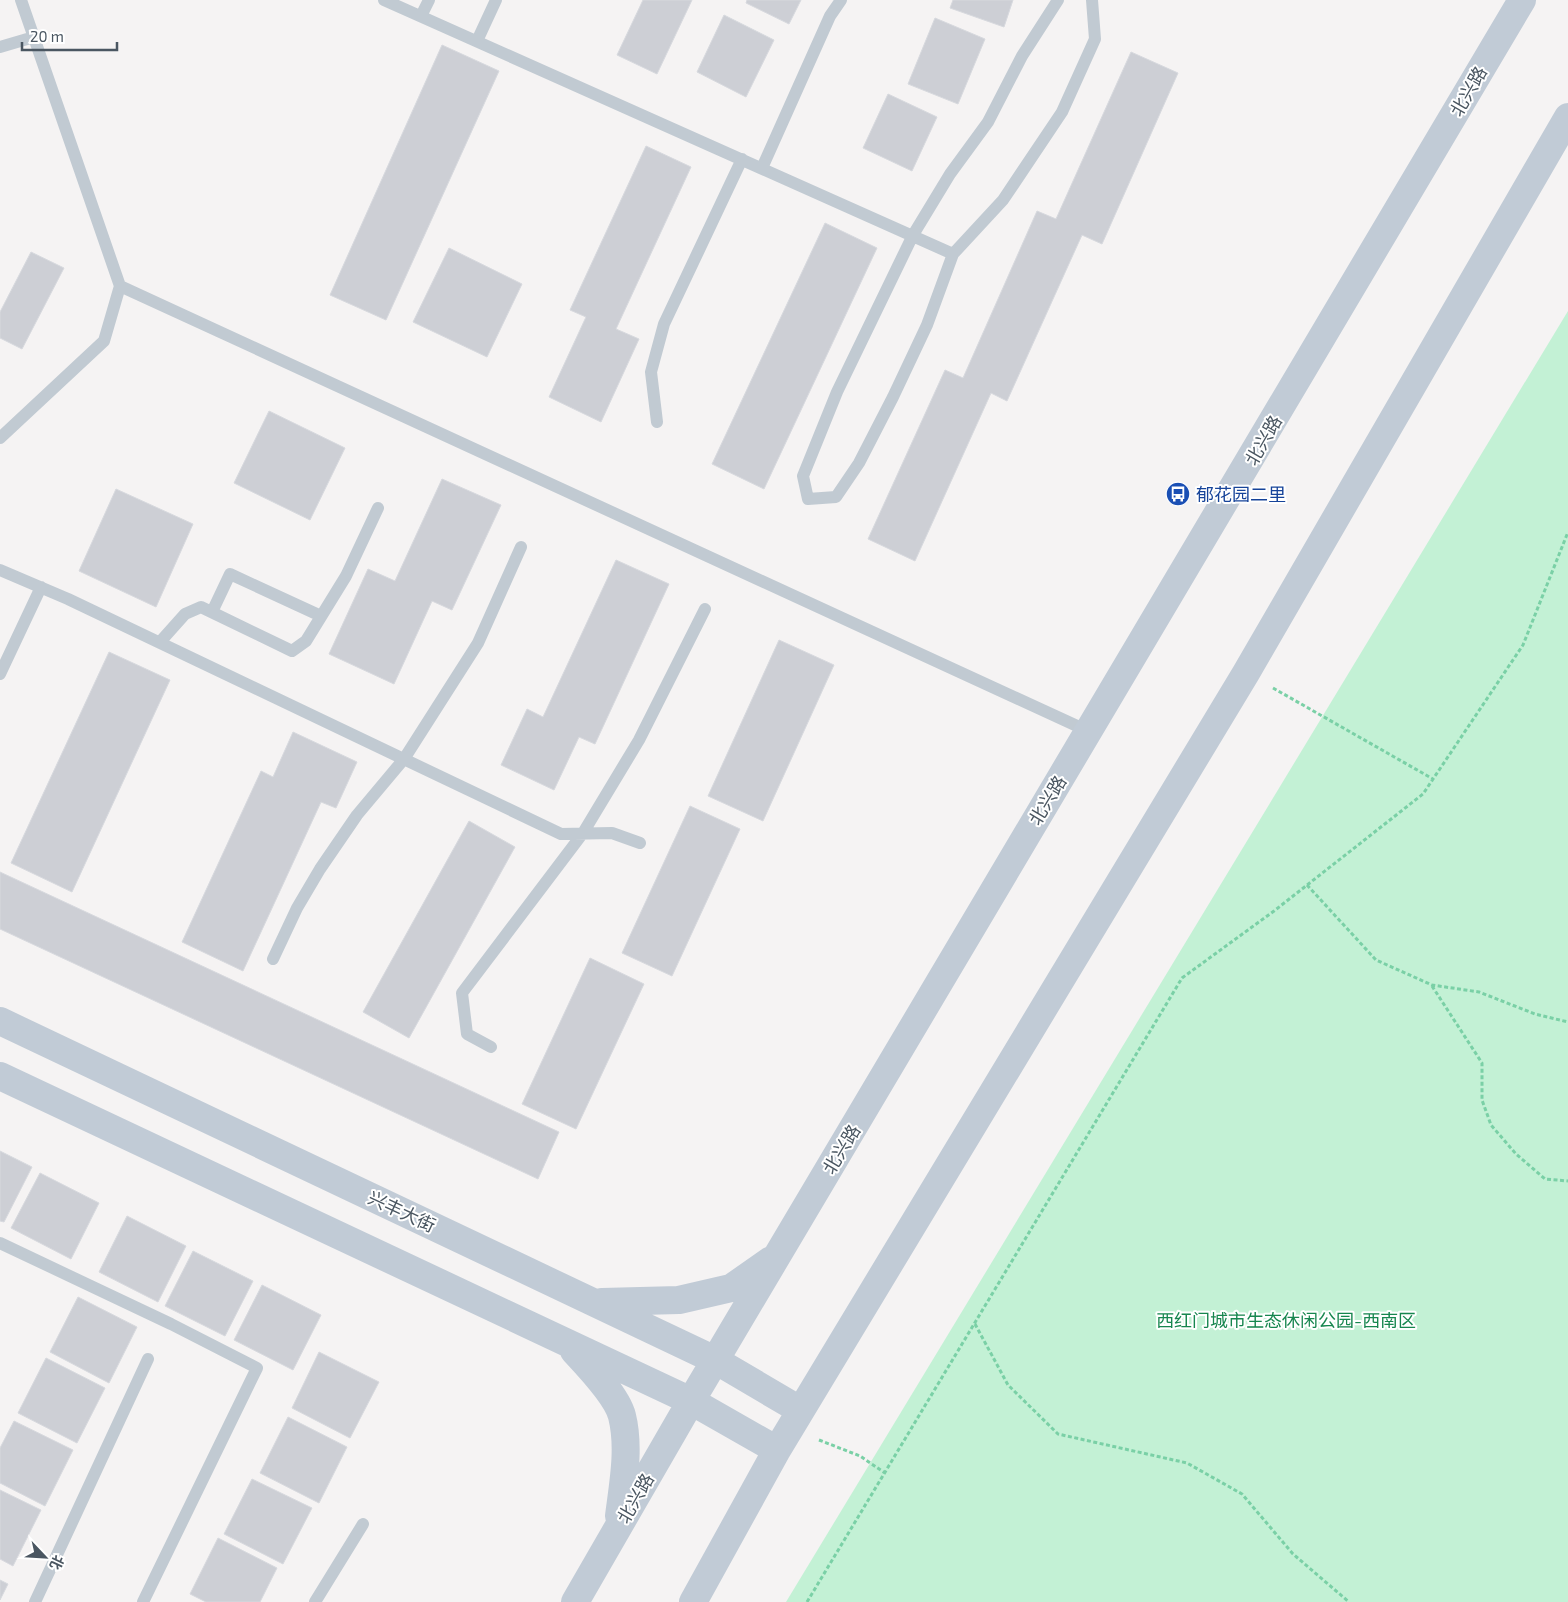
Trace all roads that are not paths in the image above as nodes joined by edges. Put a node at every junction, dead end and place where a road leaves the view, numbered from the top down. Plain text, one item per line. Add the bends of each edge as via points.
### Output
1 (21, 0) edge
2 (384, 0) edge
3 (428, 0) edge
4 (496, 0) edge
5 (841, 0) edge
6 (1058, 0) edge
7 (1092, 0) edge
8 (1522, 0) edge
9 (1509, 12) edge
10 (421, 16) junction
11 (34, 37) junction
12 (477, 41) junction
13 (0, 48) edge
14 (1568, 117) edge
15 (742, 159) junction
16 (762, 168) junction
17 (913, 235) junction
18 (953, 254) junction
19 (120, 286) junction
20 (657, 422) dead end
21 (0, 438) edge
22 (378, 508) dead end
23 (521, 547) dead end
24 (0, 570) edge
25 (41, 587) junction
26 (705, 609) dead end
27 (212, 612) junction
28 (321, 616) junction
29 (160, 642) junction
30 (0, 674) edge
31 (1088, 730) junction
32 (404, 759) junction
33 (583, 834) junction
34 (640, 843) dead end
35 (273, 959) dead end
36 (0, 1020) edge
37 (491, 1047) dead end
38 (0, 1076) edge
39 (1, 1246) edge
40 (778, 1254) junction
41 (592, 1302) junction
42 (567, 1342) junction
43 (148, 1359) dead end
44 (716, 1360) junction
45 (691, 1401) junction
46 (789, 1430) junction
47 (363, 1524) dead end
48 (618, 1528) junction
49 (35, 1602) edge
50 (143, 1602) edge
51 (315, 1602) edge
52 (575, 1602) edge
53 (693, 1602) edge

1 - 11 lane
2 - 10 lane
3 - 10 lane
4 - 12 lane
5 - 16 lane via 830,16
6 - 17 lane via 1022,56 988,122 950,174
7 - 18 lane via 1094,39 1062,112 1003,200
8 - 9 main road, 北兴路
9 - 31 main road, 北兴路 via 1224,506
10 - 12 lane
11 - 13 lane
11 - 19 lane
12 - 15 lane
14 - 46 main road via 1246,673
15 - 16 lane
15 - 20 lane via 664,324 651,372
16 - 17 lane
17 - 18 lane
17 - 18 lane via 836,392 803,476 808,498 836,497 859,463 927,325
19 - 21 lane via 104,341
19 - 31 lane
22 - 28 lane via 346,576
23 - 32 lane via 478,643
24 - 25 lane
25 - 29 lane
25 - 30 lane
26 - 33 lane via 639,740
27 - 28 lane via 292,651 306,641
27 - 28 lane via 230,574
27 - 29 lane via 201,607 185,614
29 - 32 lane
31 - 40 main road, 北兴路
32 - 33 lane via 561,834
32 - 35 lane via 357,815 320,869
33 - 34 lane via 612,833
33 - 37 lane via 462,994 467,1034
36 - 41 main road, 兴丰大街
38 - 42 main road
39 - 50 lane via 171,1324 256,1368
40 - 41 main road via 731,1288 679,1300
40 - 44 main road, 北兴路
41 - 44 main road, 兴丰大街
42 - 45 main road
42 - 48 main road via 602,1382 622,1415 626,1456
43 - 49 lane
44 - 45 main road, 北兴路
44 - 46 main road, 兴丰大街
45 - 46 main road
45 - 48 main road, 北兴路
46 - 53 main road
47 - 51 lane
48 - 52 main road, 北兴路

